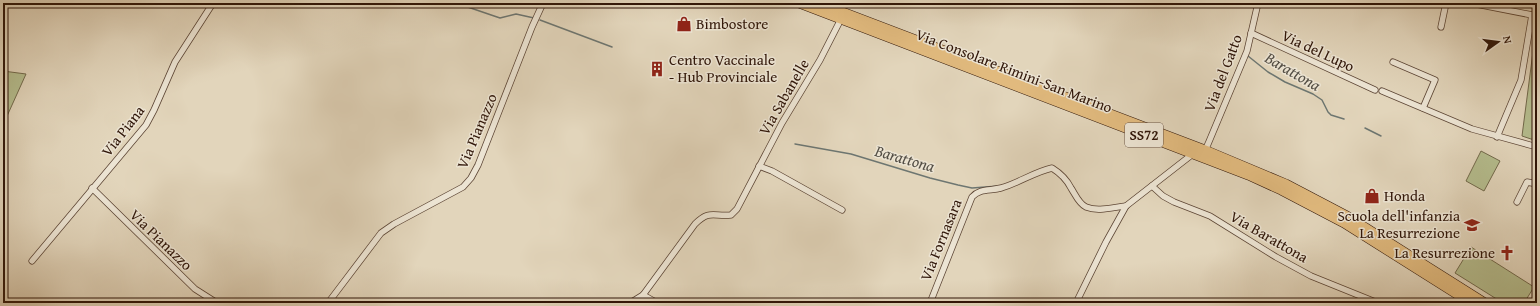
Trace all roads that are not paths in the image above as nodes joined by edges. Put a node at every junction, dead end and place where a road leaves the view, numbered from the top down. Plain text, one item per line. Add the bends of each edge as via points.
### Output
1 (213, 3) edge
2 (543, 3) edge
3 (799, 3) edge
4 (820, 3) edge
5 (1258, 3) edge
6 (1446, 3) edge
7 (1471, 3) edge
8 (841, 19) junction
9 (1441, 27) dead end
10 (1251, 33) junction
11 (1393, 62) dead end
12 (1375, 90) dead end
13 (1382, 92) dead end
14 (1423, 108) junction
15 (1497, 137) junction
16 (1537, 147) edge
17 (1205, 150) junction
18 (1192, 154) junction
19 (759, 166) junction
20 (1537, 184) edge
21 (1152, 186) junction
22 (92, 188) junction
23 (1517, 202) dead end
24 (1126, 206) junction
25 (842, 210) dead end
26 (32, 261) dead end
27 (643, 295) junction
28 (217, 303) edge
29 (328, 303) edge
30 (630, 303) edge
31 (657, 303) edge
32 (930, 303) edge
33 (1076, 303) edge
34 (1378, 303) edge
35 (1471, 303) edge
36 (1485, 303) edge

1 - 22 street, Via Piana via 175,62 146,125
2 - 29 street, Via Pianazzo via 478,165 470,178 463,187 381,233
3 - 8 main road, Via Consolare Rimini-San Marino / SS72
4 - 17 main road, Via Consolare Rimini-San Marino / SS72
5 - 10 street, Via del Gatto
6 - 9 street
7 - 15 street via 1532,15 1521,80
8 - 18 main road, Via Consolare Rimini-San Marino / SS72
8 - 19 street, Via Sabanelle
10 - 12 street, Via del Lupo
10 - 17 street, Via del Gatto via 1241,66
11 - 14 street via 1435,80
13 - 14 street
14 - 15 street
15 - 16 street
17 - 18 street
17 - 36 main road, Via Consolare Rimini-San Marino / SS72 via 1323,202
18 - 21 street
18 - 35 main road, Via Consolare Rimini-San Marino / SS72 via 1248,175 1350,226
19 - 25 street
19 - 27 street, Via Sabanelle via 737,209 731,215 703,216
20 - 23 street via 1527,182
21 - 24 street
21 - 34 street, Via Barattona via 1163,196 1210,216 1276,258 1311,276
22 - 26 street, Via Piana
22 - 28 street, Via Pianazzo via 195,289
24 - 32 street, Via Fornasara via 1096,209 1085,207 1060,173 1052,168 1002,188 976,192
24 - 33 street
27 - 30 street, Via Sabanelle
27 - 31 street

